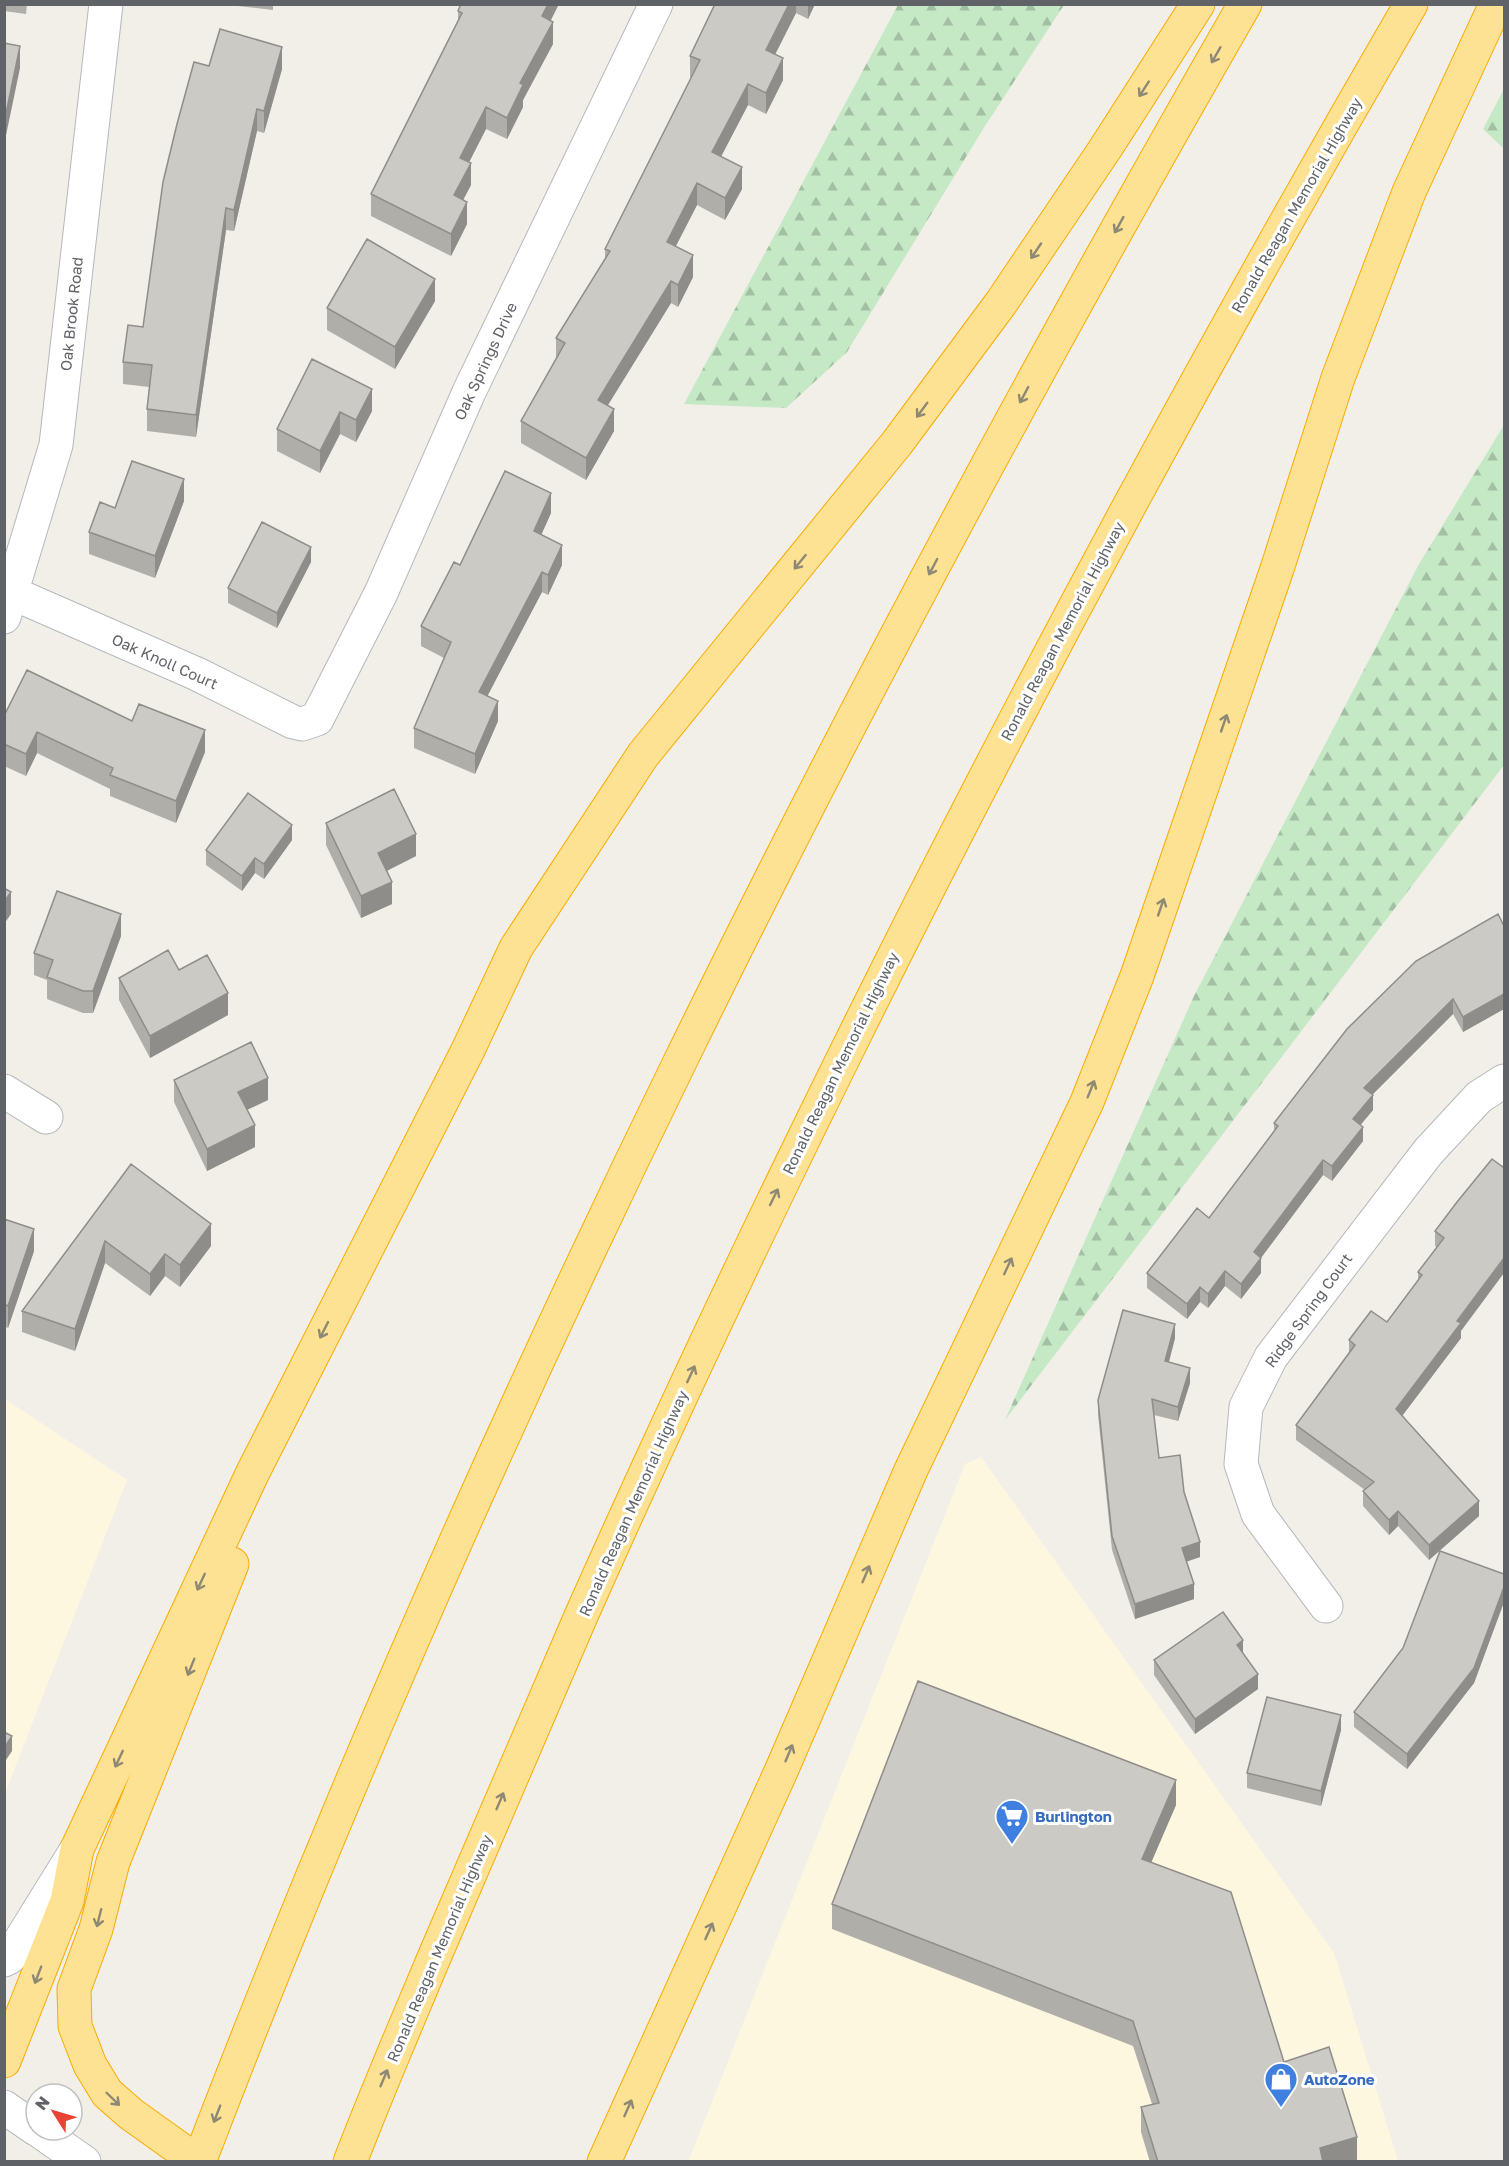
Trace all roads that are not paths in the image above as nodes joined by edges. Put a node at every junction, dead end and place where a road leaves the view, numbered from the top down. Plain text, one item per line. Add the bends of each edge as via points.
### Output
1 (106, 4) edge
2 (656, 4) edge
3 (1198, 4) edge
4 (1245, 4) edge
5 (1411, 4) edge
6 (1496, 4) edge
7 (8, 605) edge
8 (318, 719) joint
9 (1504, 1081) edge
10 (4, 1091) edge
11 (46, 1117) dead end
12 (253, 1472) junction
13 (1326, 1606) dead end
14 (76, 1849) junction
15 (4, 1960) edge
16 (4, 2061) edge
17 (4, 2107) edge
18 (24, 2120) edge
19 (56, 2142) edge
20 (356, 2147) edge
21 (84, 2162) edge
22 (198, 2162) edge
23 (604, 2162) edge

1 - 7 street, Oak Brook Road via 56,444
2 - 8 street, Oak Springs Drive via 469,392 381,593
3 -> 12 highway via 1001,303 897,443 643,755 574,857 516,948
4 -> 22 highway via 1029,386 862,702 660,1099 473,1505 338,1816
20 -> 5 highway, Ronald Reagan Memorial Highway via 518,1758 629,1509 834,1074 1045,659 1281,228
23 -> 6 highway via 782,1769 911,1470 1086,1102 1137,976 1278,569 1342,367 1409,192
7 - 8 street, Oak Knoll Court via 197,674 293,722 303,724
9 - 13 street, Ridge Spring Court via 1479,1097 1428,1152 1271,1357 1246,1407 1241,1464 1258,1514
10 - 11 street
12 -> 14 highway
12 -> 22 highway via 243,1538 113,1862 96,1929 74,1989 75,2026 90,2065 107,2093
14 - 15 street via 10,1957
14 -> 16 highway via 67,1901
17 - 18 street
19 - 21 street

